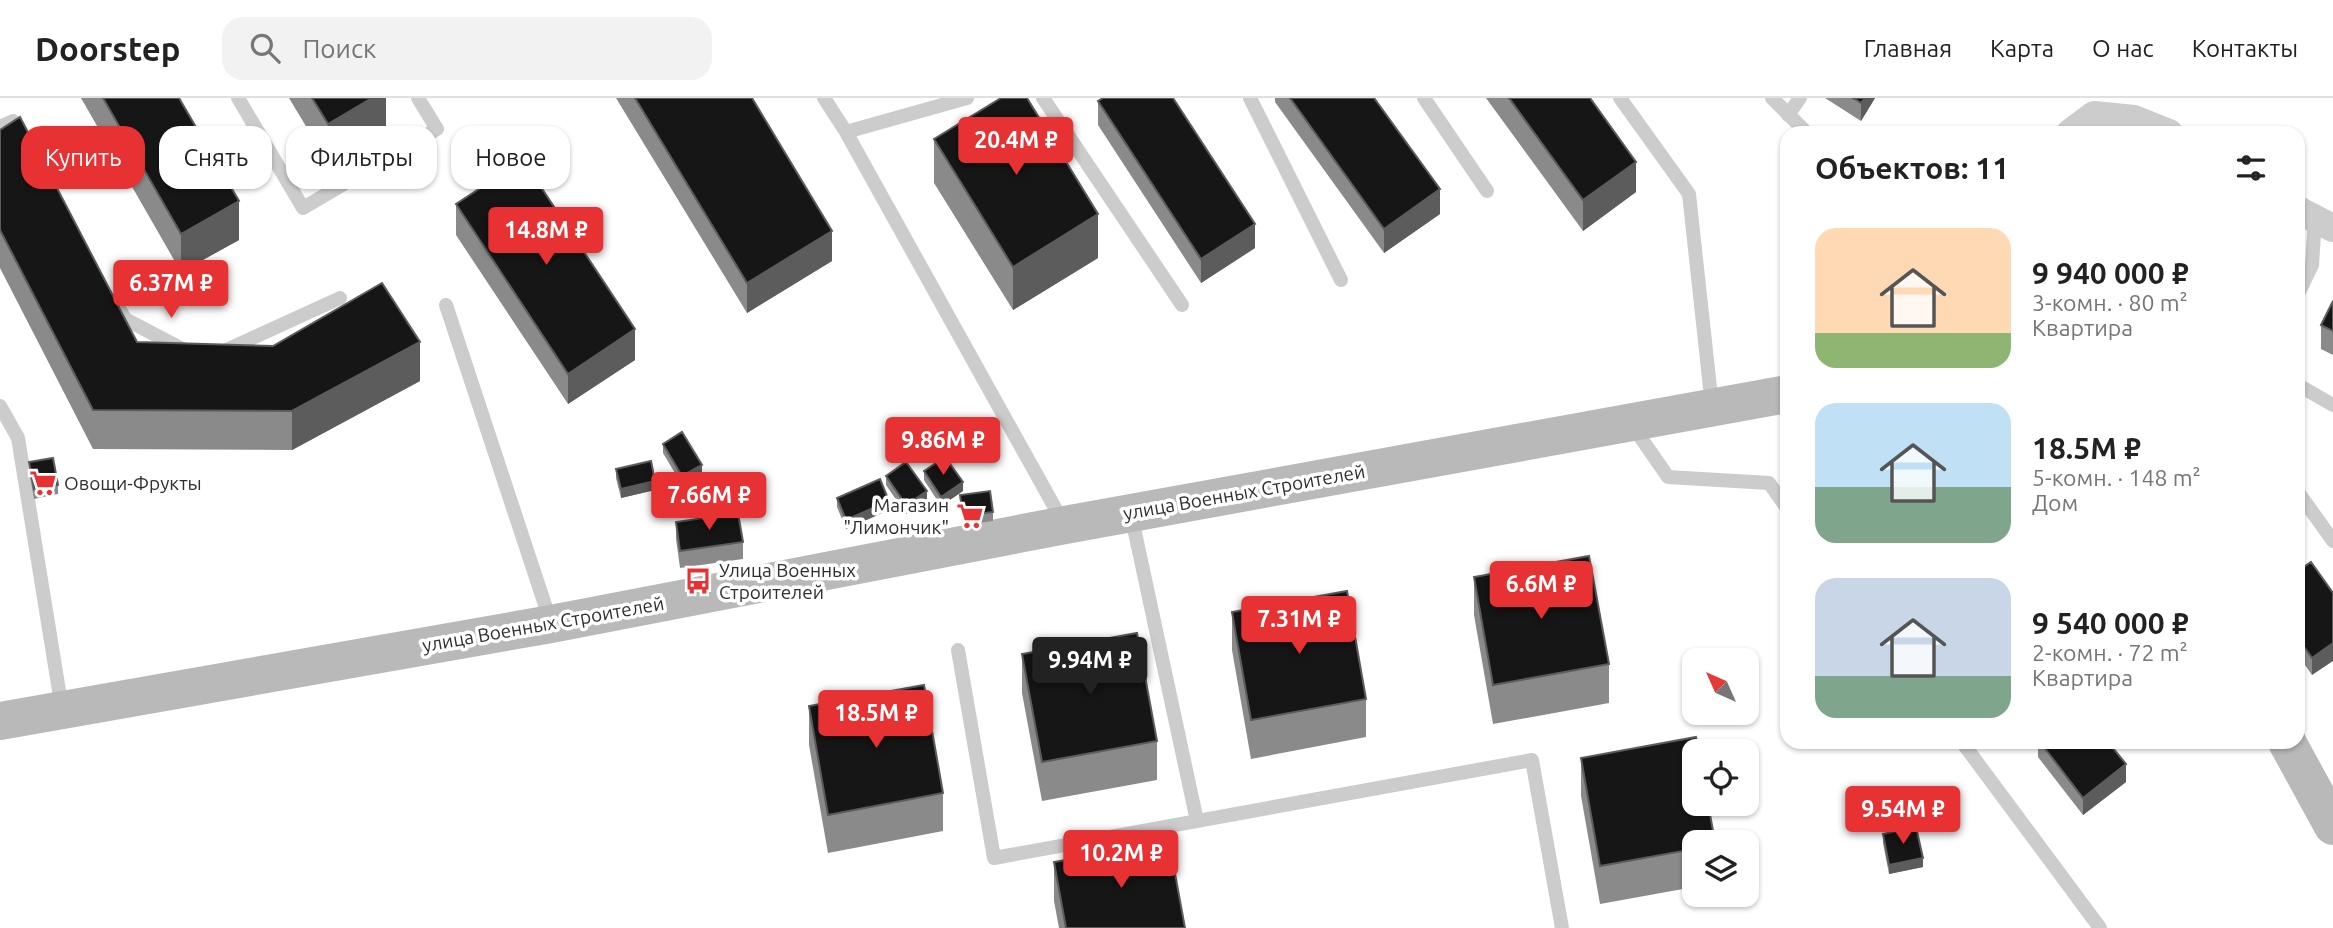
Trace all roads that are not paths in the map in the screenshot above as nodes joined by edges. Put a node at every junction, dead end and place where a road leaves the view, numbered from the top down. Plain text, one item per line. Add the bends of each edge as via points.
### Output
1 (238, 98) edge
2 (418, 98) edge
3 (824, 98) edge
4 (967, 98) edge
5 (1043, 98) edge
6 (1250, 98) edge
7 (1424, 98) edge
8 (1620, 98) edge
9 (1772, 98) edge
10 (1800, 98) edge
11 (1788, 115) junction
12 (1800, 126) edge
13 (2079, 126) edge
14 (2152, 126) edge
15 (0, 127) edge
16 (846, 132) junction
17 (21, 135) edge
18 (1487, 191) dead end
19 (2315, 219) edge
20 (1341, 280) dead end
21 (2305, 280) edge
22 (105, 284) edge
23 (341, 298) dead end
24 (446, 305) dead end
25 (1182, 305) dead end
26 (2305, 389) edge
27 (1780, 395) edge
28 (2333, 405) edge
29 (0, 406) edge
30 (1713, 407) junction
31 (1630, 422) junction
32 (1780, 498) edge
33 (2305, 502) edge
34 (1130, 513) junction
35 (1065, 525) junction
36 (2333, 541) edge
37 (551, 624) junction
38 (957, 650) dead end
39 (62, 710) junction
40 (0, 721) edge
41 (1967, 749) edge
42 (2291, 749) edge
43 (1197, 821) junction
44 (2333, 826) edge
45 (1562, 928) edge
46 (2100, 928) edge

1 - 2 lane via 303,208 437,129
3 - 16 lane
4 - 16 lane
5 - 25 lane
6 - 20 lane
7 - 18 lane
8 - 30 lane via 1689,194
9 - 11 lane
10 - 11 lane
11 - 12 lane
13 - 14 street via 2094,114
15 - 17 lane via 13,121
16 - 35 lane
19 - 21 lane via 2312,265
22 - 23 lane via 125,319 203,360
24 - 37 lane
26 - 28 lane
27 - 30 main road, улица Военных Строителей
29 - 39 lane via 19,438
30 - 31 main road, улица Военных Строителей
31 - 32 lane via 1668,477 1769,483
31 - 34 main road, улица Военных Строителей
33 - 36 lane
34 - 35 main road, улица Военных Строителей
34 - 43 lane
35 - 37 main road, улица Военных Строителей
37 - 39 main road, улица Военных Строителей
38 - 43 lane via 995,858
39 - 40 main road, улица Военных Строителей
41 - 46 lane
42 - 44 main road
43 - 45 lane via 1532,760

